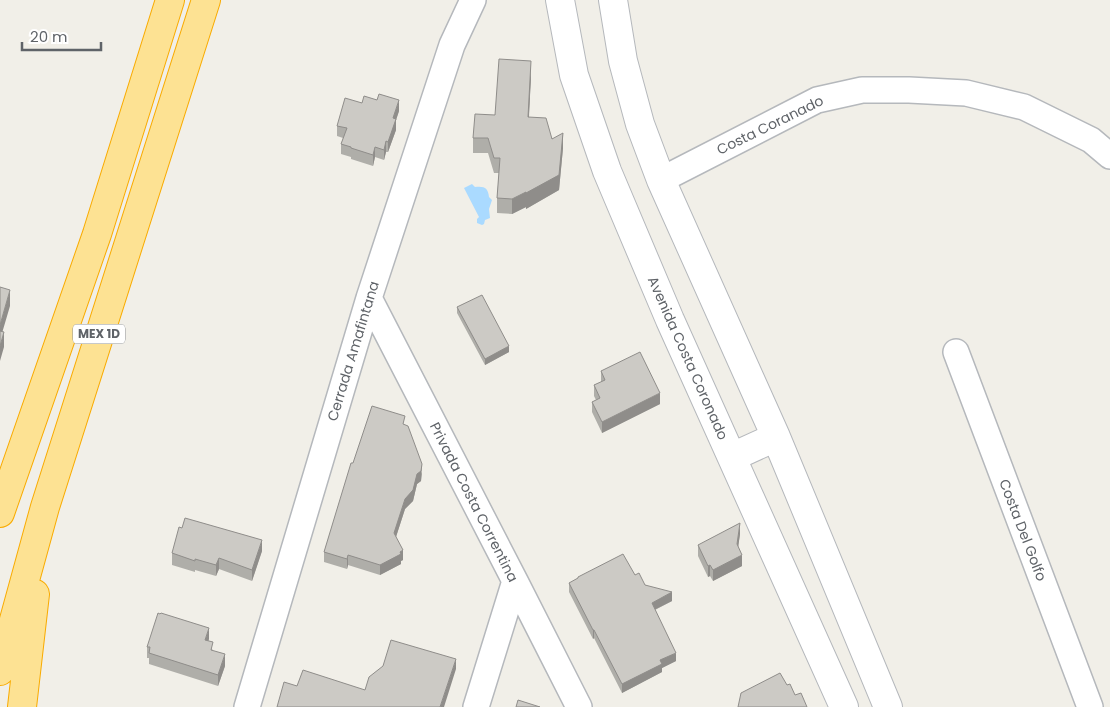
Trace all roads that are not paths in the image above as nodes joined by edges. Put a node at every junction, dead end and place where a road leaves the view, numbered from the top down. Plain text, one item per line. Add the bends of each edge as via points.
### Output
1 (170, 0) edge
2 (206, 0) edge
3 (473, 0) edge
4 (560, 0) edge
5 (613, 0) edge
6 (1100, 135) edge
7 (1110, 156) edge
8 (661, 180) junction
9 (369, 298) junction
10 (956, 352) dead end
11 (776, 437) junction
12 (732, 457) junction
13 (4, 497) edge
14 (44, 507) junction
15 (0, 513) edge
16 (515, 581) junction
17 (0, 671) edge
18 (22, 707) edge
19 (247, 707) edge
20 (476, 707) edge
21 (579, 707) edge
22 (844, 707) edge
23 (888, 707) edge
24 (1090, 707) edge

1 - 13 highway, MEX 1D via 97,234
2 - 14 highway, MEX 1D
3 - 9 street, Cerrada Amafintana via 452,45
4 - 12 street, Avenida Costa Coronado via 574,75 607,171
5 - 8 street via 622,61 640,124
6 - 7 street, Costa Coranado
6 - 8 street, Costa Coranado via 1024,107 966,93 862,90 817,100
8 - 11 street
9 - 16 street, Privada Costa Correntina
9 - 19 street, Cerrada Amafintana
10 - 24 street, Costa Del Golfo
11 - 12 street
11 - 23 street
12 - 22 street, Avenida Costa Coronado
13 - 15 highway, MEX 1D
14 - 17 highway, MEX 1D
14 - 18 highway
16 - 20 street
16 - 21 street, Privada Costa Correntina

